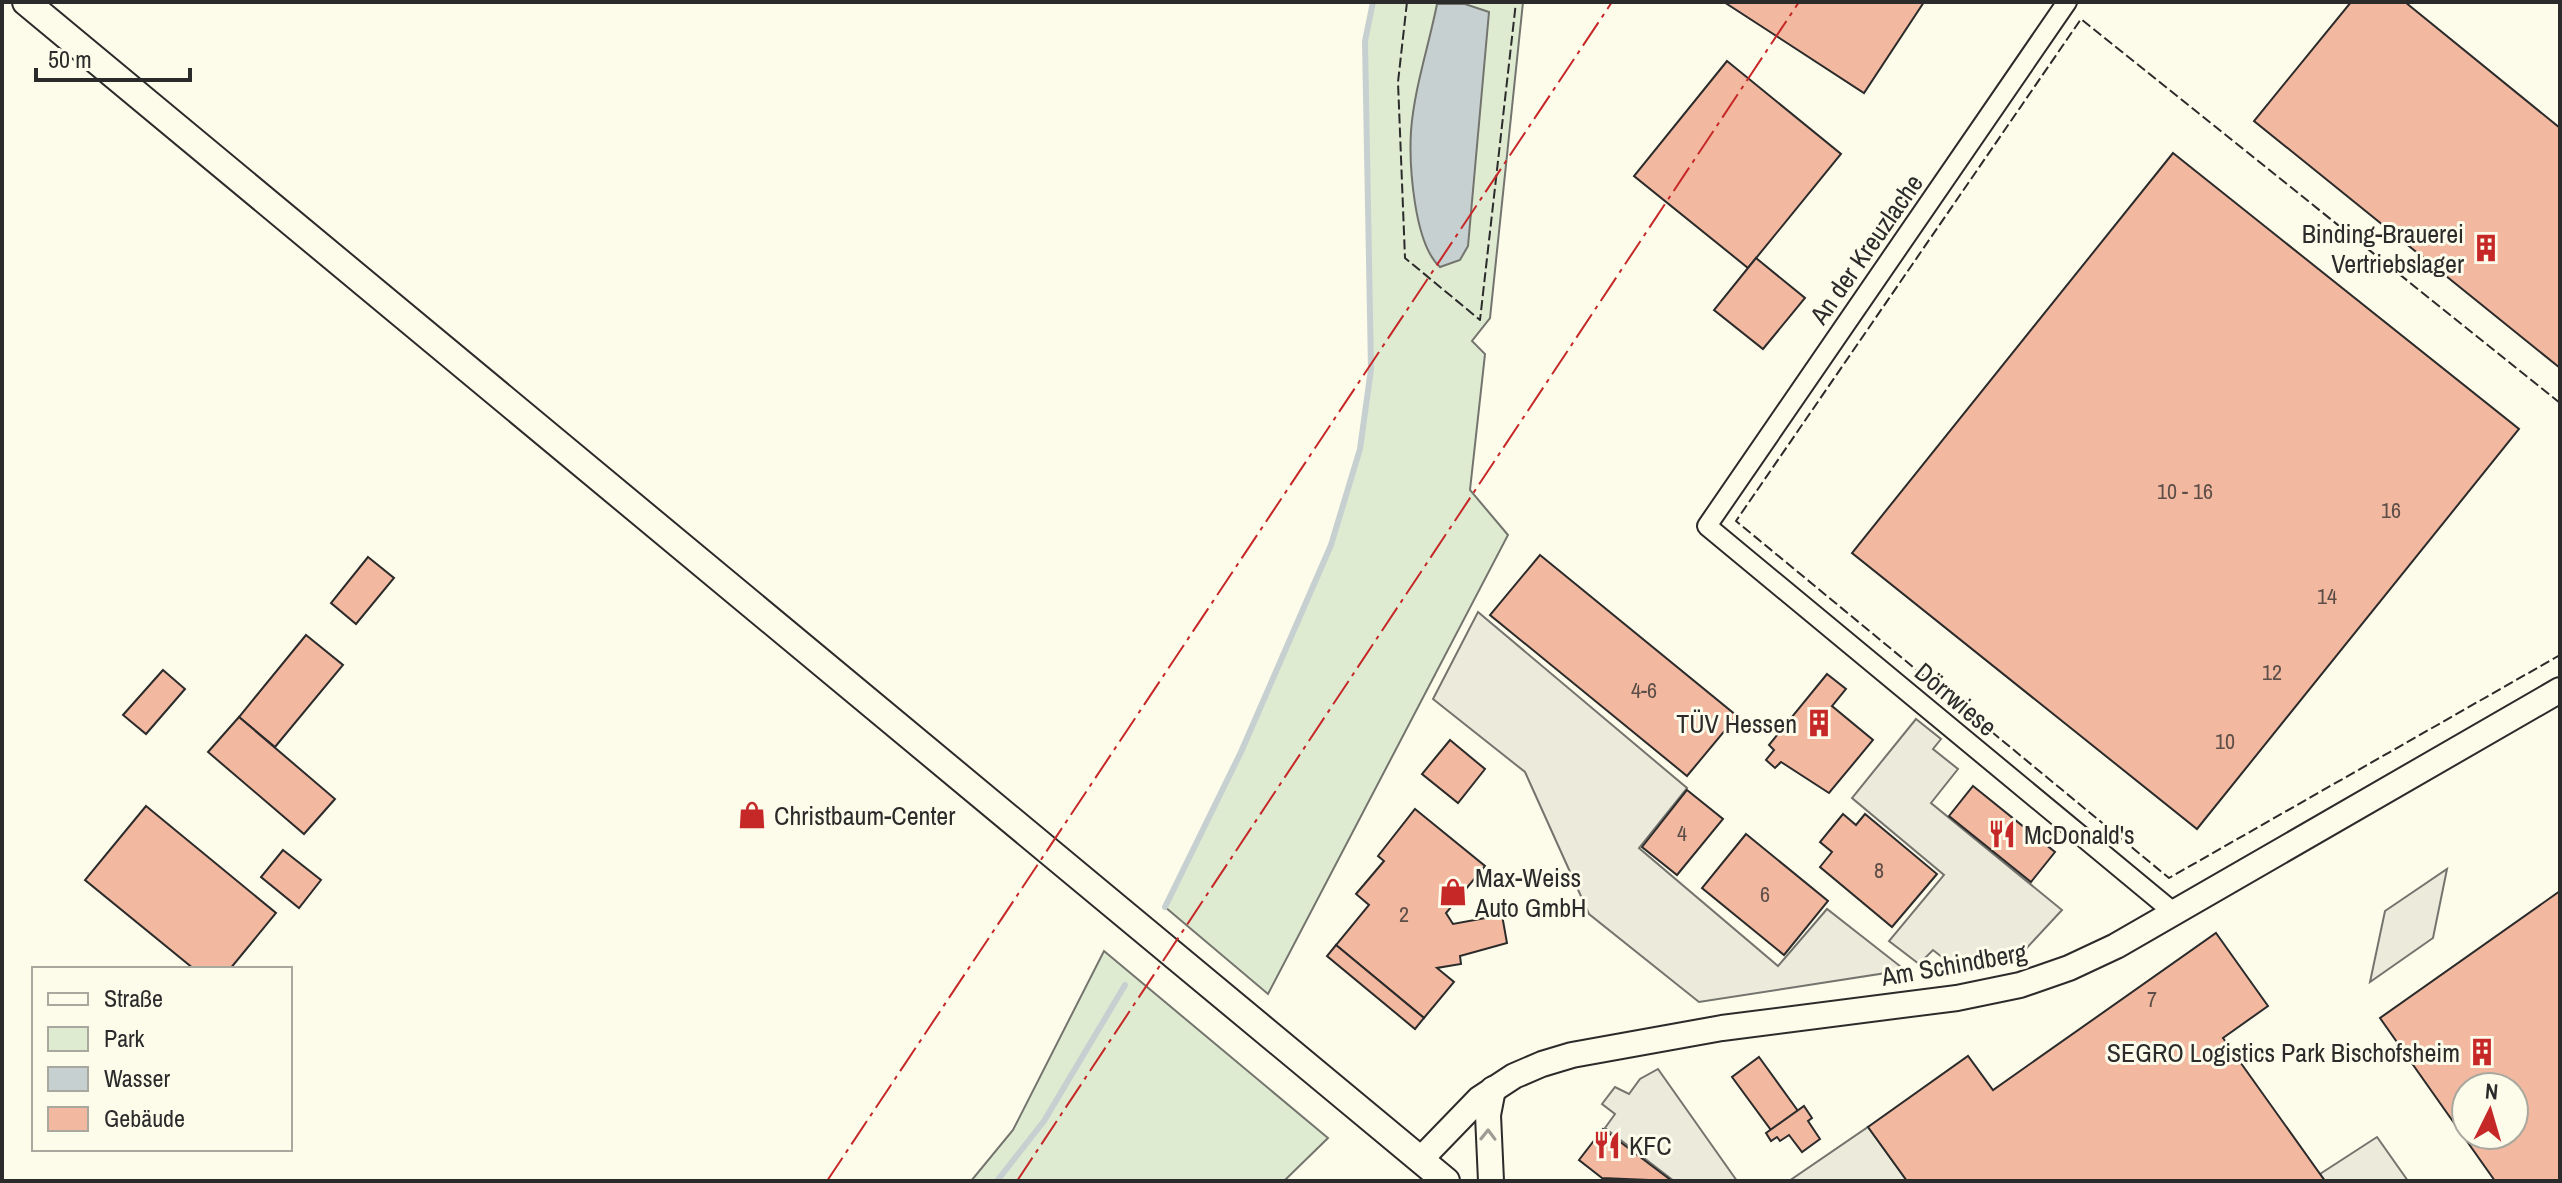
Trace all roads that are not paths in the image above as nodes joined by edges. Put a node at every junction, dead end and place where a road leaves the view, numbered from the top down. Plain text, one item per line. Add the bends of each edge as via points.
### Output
1 (26, 2) edge
2 (2067, 2) edge
3 (1707, 526) joint
4 (2560, 690) edge
5 (2172, 911) junction
6 (1493, 1089) junction
7 (1420, 1160) junction
8 (1446, 1181) edge
9 (1491, 1181) edge

1 - 7 main road
2 - 3 street, An der Kreuzlache
3 - 5 street, Dörrwiese
4 - 5 street, Am Schindberg
5 - 6 street, Am Schindberg via 2116,946 2020,985 1572,1055
6 - 7 street, Am Schindberg
9 -> 6 street via 1488,1115
7 - 8 main road

